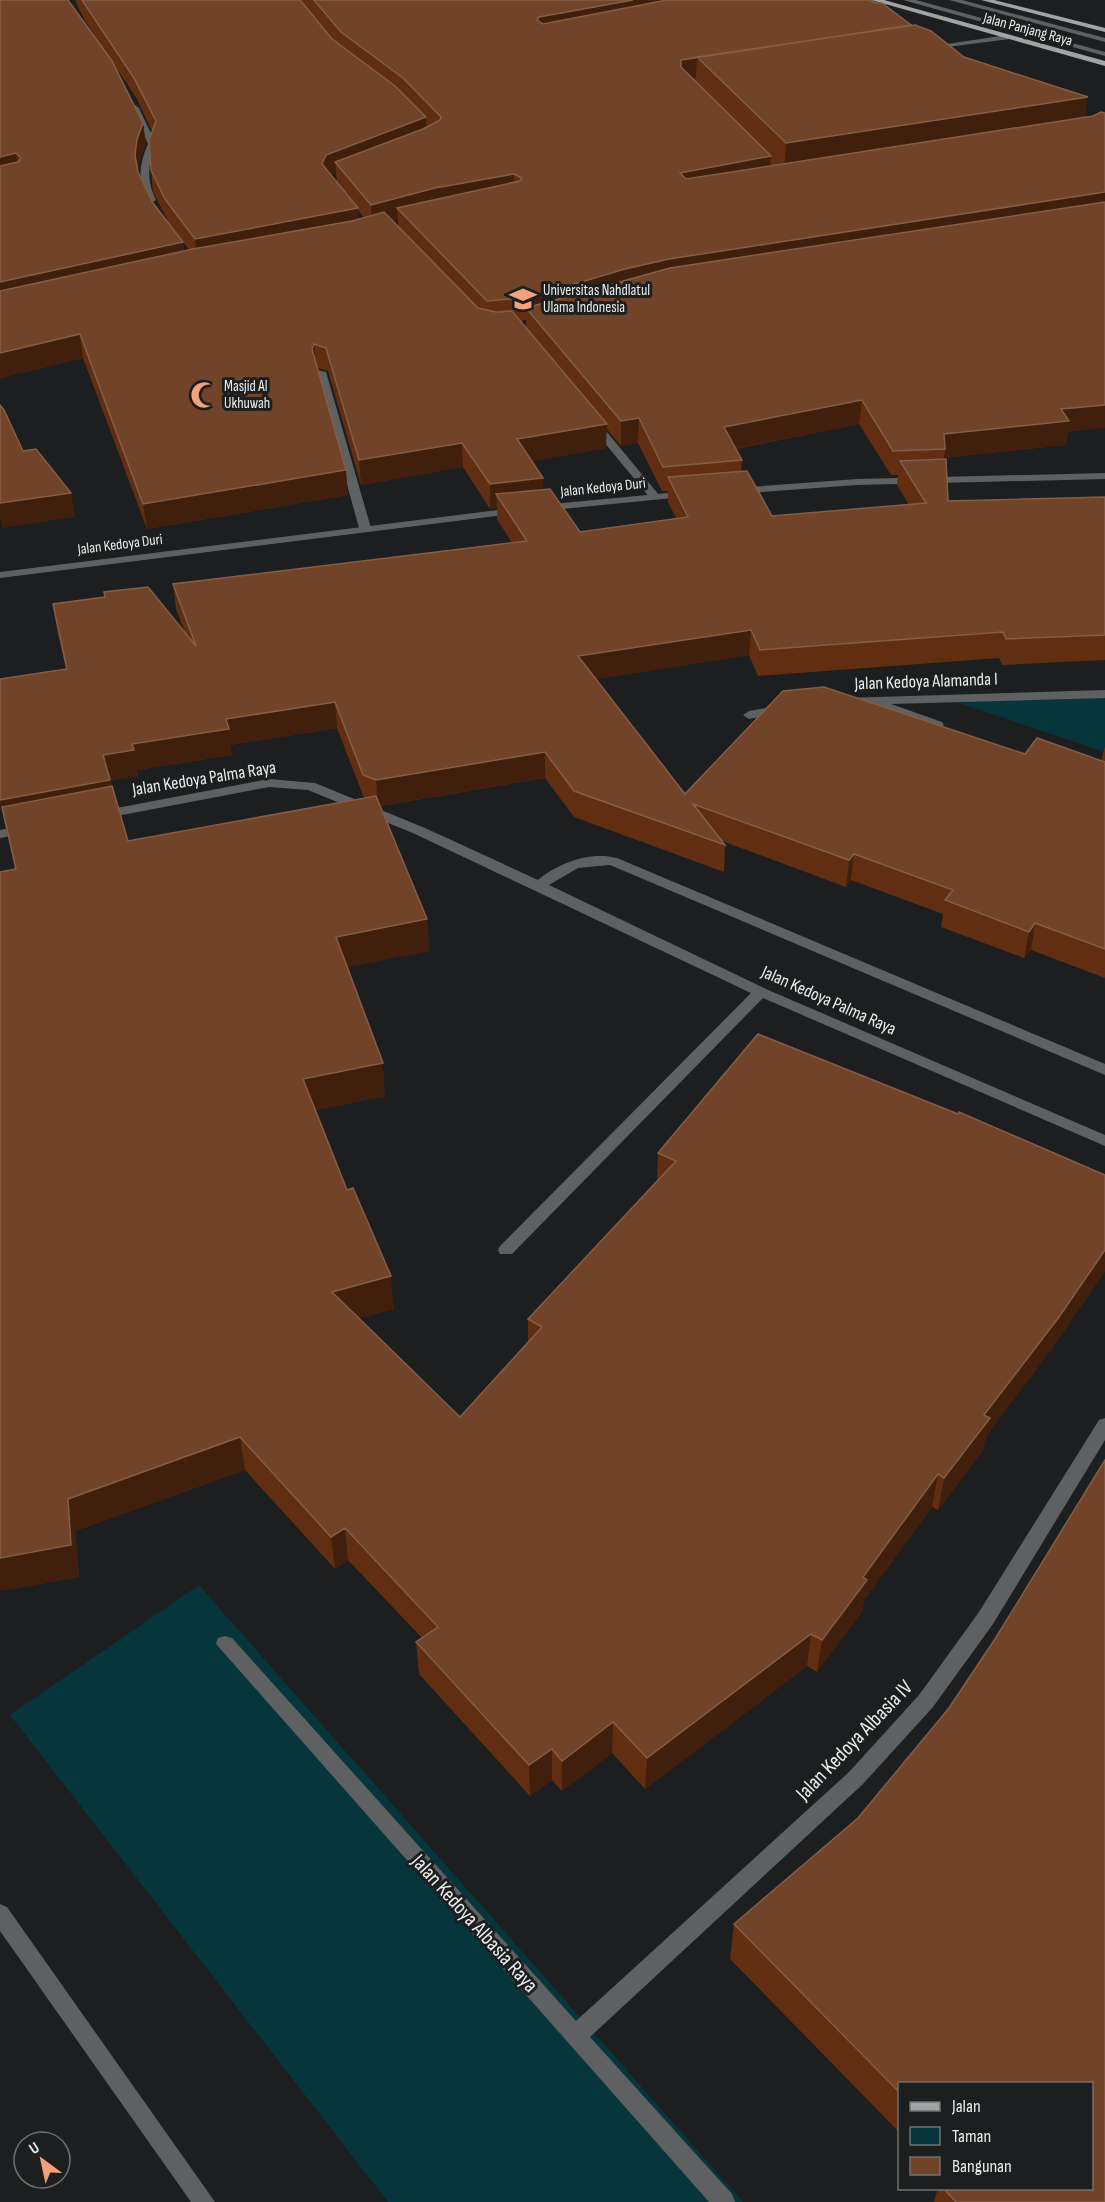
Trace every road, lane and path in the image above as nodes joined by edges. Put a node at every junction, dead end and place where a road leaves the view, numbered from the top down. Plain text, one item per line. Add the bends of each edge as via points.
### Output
1 (875, 0) edge
2 (907, 0) edge
3 (953, 0) edge
4 (984, 0) edge
5 (1105, 30) edge
6 (1007, 37) junction
7 (1105, 40) edge
8 (1105, 54) edge
9 (934, 58) edge
10 (1105, 63) edge
11 (131, 102) edge
12 (158, 212) edge
13 (321, 372) edge
14 (586, 412) edge
15 (1105, 476) edge
16 (726, 492) edge
17 (703, 494) edge
18 (655, 497) junction
19 (365, 528) junction
20 (0, 575) edge
21 (1105, 694) edge
22 (867, 700) junction
23 (835, 703) edge
24 (792, 707) edge
25 (749, 715) dead end
26 (953, 730) edge
27 (82, 818) edge
28 (35, 827) edge
29 (0, 834) edge
30 (540, 886) junction
31 (762, 992) junction
32 (1105, 1070) edge
33 (1105, 1141) edge
34 (506, 1250) dead end
35 (1105, 1425) edge
36 (225, 1644) dead end
37 (0, 1914) edge
38 (576, 2036) junction
39 (204, 2202) edge
40 (724, 2202) edge

1 - 6 main road, Jalan Panjang Raya
2 - 8 street
3 - 7 street
4 - 5 main road, Jalan Panjang Raya
6 - 9 street via 922,52
6 - 10 main road, Jalan Panjang Raya
11 - 12 street via 152,144 143,165 143,184
13 - 19 street
14 - 18 street
15 - 16 street via 857,482
17 - 18 street, Jalan Kedoya Duri
18 - 19 street, Jalan Kedoya Duri
19 - 20 street, Jalan Kedoya Duri
21 - 22 street, Jalan Kedoya Alamanda I
22 - 23 street, Jalan Kedoya Alamanda I
22 - 26 street
24 - 25 street
27 - 30 street, Jalan Kedoya Palma Raya via 269,783 310,786
28 - 29 street
30 - 31 street, Jalan Kedoya Palma Raya
30 - 32 street via 568,865 612,861
31 - 33 street, Jalan Kedoya Palma Raya
31 - 34 street
35 - 38 street, Jalan Kedoya Albasia IV via 986,1618 926,1701 856,1778
36 - 38 street, Jalan Kedoya Albasia Raya
37 - 39 street
38 - 40 street, Jalan Kedoya Albasia Raya

